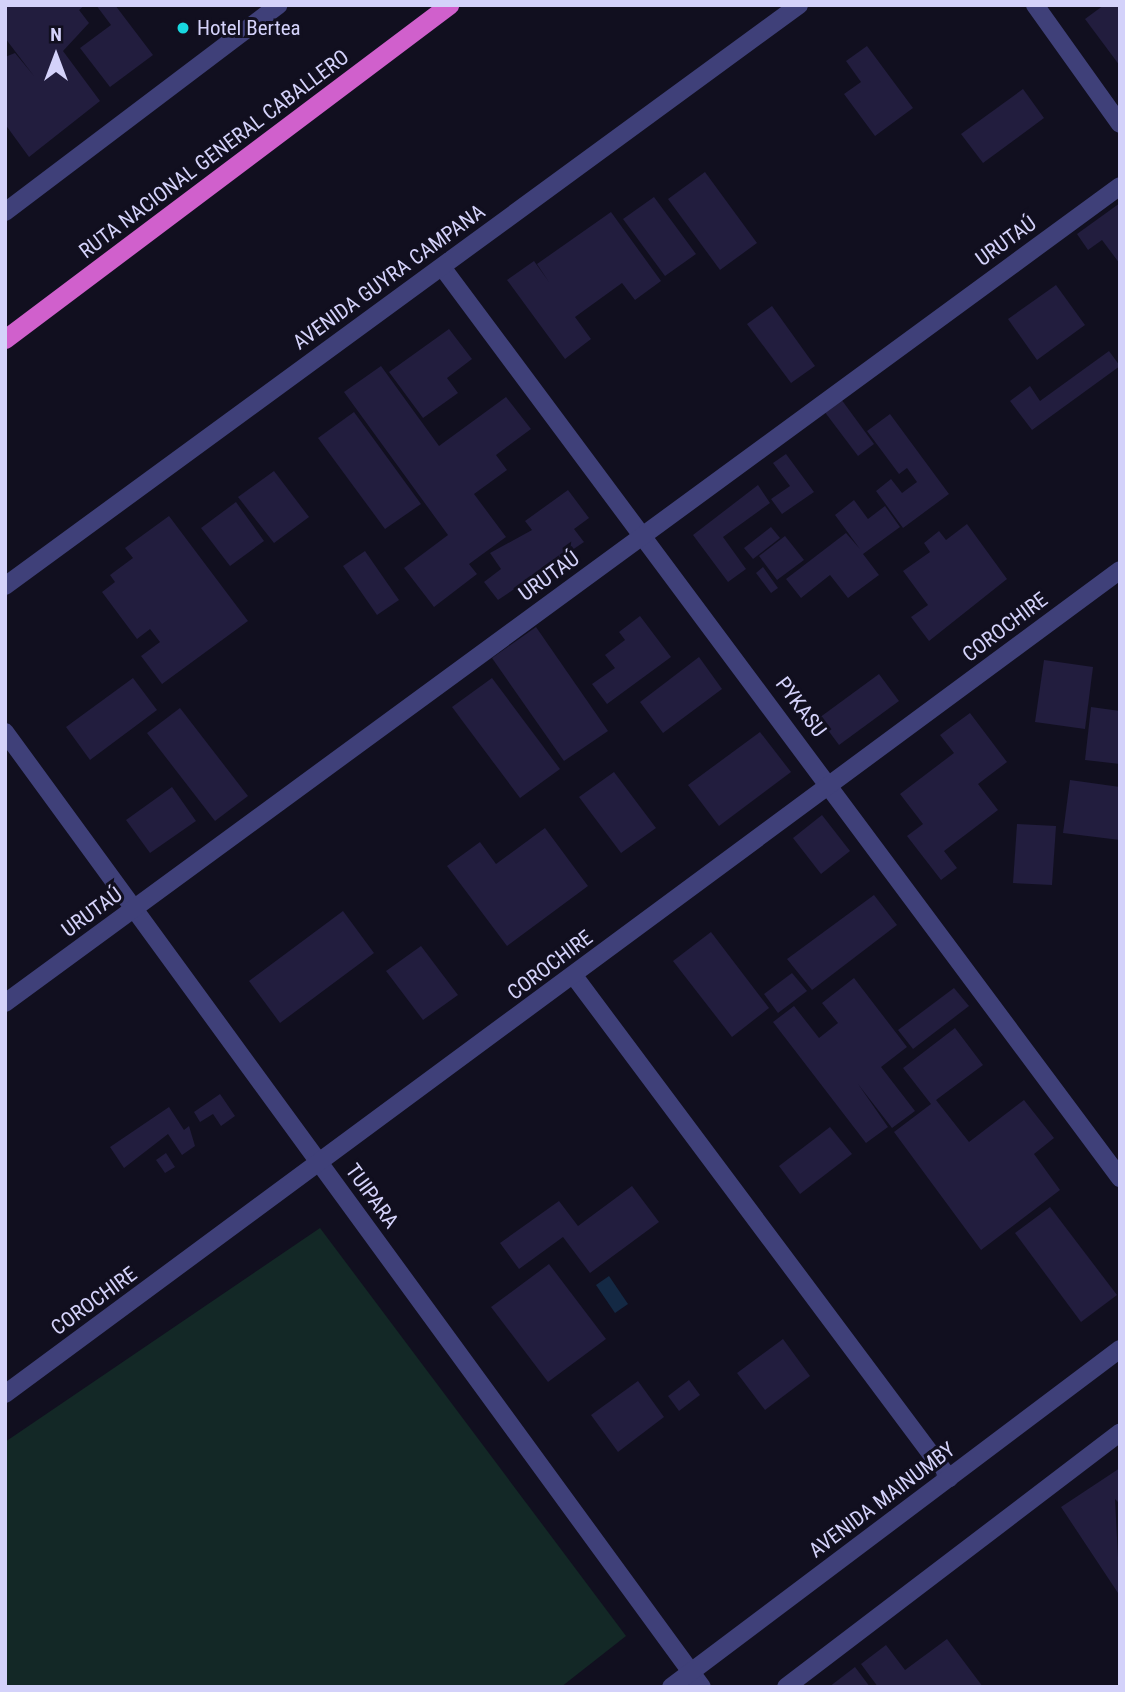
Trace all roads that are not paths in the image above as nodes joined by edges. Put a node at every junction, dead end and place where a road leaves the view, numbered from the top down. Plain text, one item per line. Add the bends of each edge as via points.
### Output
1 (279, 5) edge
2 (449, 5) edge
3 (799, 5) edge
4 (1035, 5) edge
5 (1120, 124) edge
6 (1120, 186) edge
7 (5, 212) edge
8 (442, 267) junction
9 (5, 339) edge
10 (643, 535) junction
11 (1120, 570) edge
12 (5, 586) edge
13 (5, 732) edge
14 (831, 784) junction
15 (136, 908) junction
16 (574, 976) junction
17 (5, 1003) edge
18 (320, 1164) junction
19 (1120, 1178) edge
20 (1120, 1349) edge
21 (5, 1394) edge
22 (1120, 1433) edge
23 (949, 1478) junction
24 (691, 1672) junction
25 (671, 1687) edge
26 (702, 1687) edge
27 (786, 1687) edge

1 - 7 street
2 - 9 highway, RUTA NACIONAL GENERAL CABALLERO
3 - 8 street, AVENIDA GUYRA CAMPANA
4 - 5 street
6 - 10 street, URUTAÚ
8 - 10 street, PYKASU
8 - 12 street, AVENIDA GUYRA CAMPANA
10 - 14 street, PYKASU
10 - 15 street, URUTAÚ
11 - 14 street, COROCHIRE
13 - 15 street, TUIPARA
14 - 16 street, COROCHIRE
14 - 19 street, PYKASU
15 - 17 street, URUTAÚ
15 - 18 street, TUIPARA
16 - 18 street, COROCHIRE
16 - 23 street
18 - 21 street, COROCHIRE
18 - 24 street, TUIPARA
20 - 23 street, AVENIDA MAINUMBY
22 - 27 street
23 - 24 street, AVENIDA MAINUMBY
24 - 25 street, AVENIDA MAINUMBY
24 - 26 street, TUIPARA

